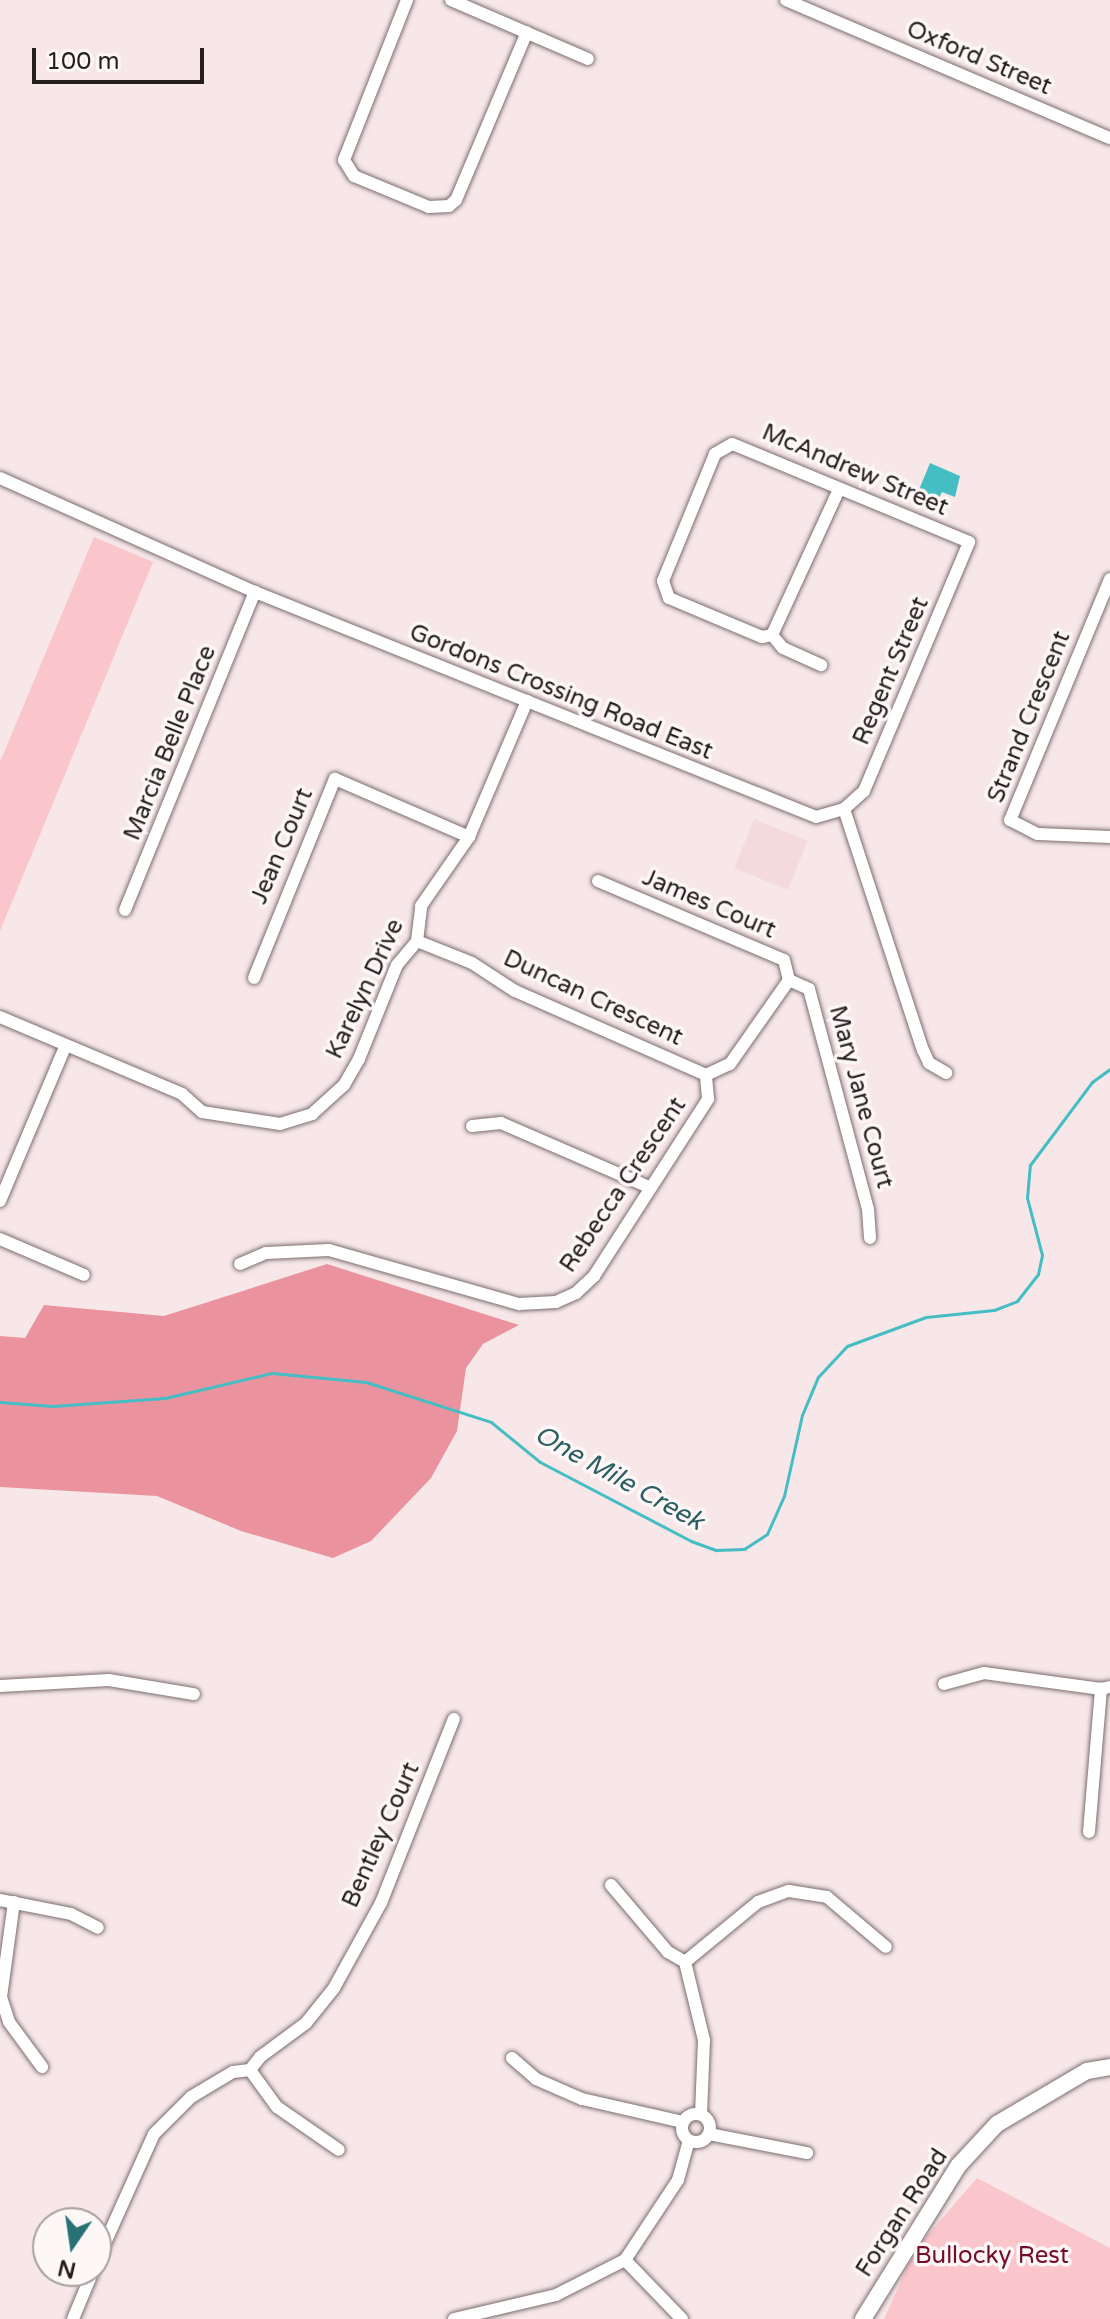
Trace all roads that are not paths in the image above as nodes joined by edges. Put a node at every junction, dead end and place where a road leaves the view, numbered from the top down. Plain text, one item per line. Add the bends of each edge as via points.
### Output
1 (407, 0) edge
2 (451, 0) edge
3 (786, 0) edge
4 (527, 32) junction
5 (588, 59) dead end
6 (1110, 138) edge
7 (0, 478) edge
8 (839, 489) junction
9 (969, 542) joint
10 (1110, 579) edge
11 (255, 592) junction
12 (772, 635) junction
13 (821, 665) dead end
14 (527, 701) junction
15 (844, 809) junction
16 (469, 837) junction
17 (1110, 837) edge
18 (598, 881) dead end
19 (125, 910) dead end
20 (417, 941) junction
21 (254, 978) dead end
22 (789, 980) junction
23 (0, 1017) edge
24 (65, 1047) junction
25 (946, 1073) dead end
26 (706, 1075) junction
27 (472, 1126) dead end
28 (651, 1188) junction
29 (0, 1201) edge
30 (870, 1238) dead end
31 (0, 1239) edge
32 (240, 1264) dead end
33 (84, 1275) dead end
34 (944, 1684) dead end
35 (0, 1686) edge
36 (1106, 1688) edge
37 (194, 1694) dead end
38 (454, 1719) dead end
39 (1089, 1832) dead end
40 (611, 1885) dead end
41 (0, 1900) edge
42 (14, 1902) junction
43 (98, 1928) dead end
44 (886, 1947) dead end
45 (685, 1962) junction
46 (512, 2058) dead end
47 (42, 2067) dead end
48 (1110, 2067) edge
49 (250, 2070) junction
50 (701, 2114) junction
51 (683, 2122) junction
52 (709, 2134) junction
53 (689, 2140) junction
54 (339, 2150) dead end
55 (807, 2153) dead end
56 (112, 2227) edge
57 (625, 2260) junction
58 (86, 2287) edge
59 (73, 2319) edge
60 (454, 2319) edge
61 (682, 2319) edge
62 (863, 2319) edge

1 - 4 street via 344,160 354,176 429,207 456,200
2 - 4 street
3 - 6 street, Oxford Street
4 - 5 street
7 - 11 street, Gordons Crossing Road East
8 - 9 street, McAndrew Street
8 - 12 street via 781,625
8 - 12 street, McAndrew Street via 736,444 715,454 664,575 669,598 762,637
9 - 15 street, Regent Street via 868,783
10 - 17 street, Strand Crescent via 1010,820 1038,834
11 - 14 street, Gordons Crossing Road East
11 - 19 street, Marcia Belle Place
12 - 13 street via 783,648
14 - 15 street, Gordons Crossing Road East via 797,813 821,817
14 - 16 street, Karelyn Drive
15 - 25 street via 923,1050 929,1063
16 - 20 street, Karelyn Drive via 421,906
16 - 21 street, Jean Court via 335,779
18 - 22 street, James Court via 784,960
20 - 24 street, Karelyn Drive via 397,965 344,1085 312,1114 280,1124 202,1112 182,1094
20 - 26 street, Duncan Crescent via 472,963 515,991
22 - 26 street, Rebecca Crescent via 730,1064
22 - 30 street, Mary Jane Court via 809,989 868,1209
23 - 24 street, Karelyn Drive
24 - 29 street
26 - 28 street, Rebecca Crescent via 708,1099
27 - 28 street via 501,1123
28 - 32 street, Rebecca Crescent via 594,1276 556,1302 519,1304 329,1250 266,1253
31 - 33 street
34 - 36 street via 984,1673
35 - 37 street via 109,1680
36 - 39 street
38 - 49 street, Bentley Court via 381,1903 334,1988 306,2023
40 - 45 street via 668,1952
41 - 42 street
42 - 43 street via 71,1914
42 - 47 street via 1,1997 9,2022
44 - 45 street via 827,1897 789,1891 758,1902
45 - 50 street via 704,2040
46 - 51 street via 536,2079 582,2099
48 - 62 street, Forgan Road via 1087,2071 997,2124 959,2165
49 - 54 street via 277,2107
49 - 56 street via 233,2072 191,2097 154,2134
50 - 51 street
50 - 52 street via 708,2120
51 - 53 street
52 - 53 street via 703,2140
52 - 55 street
53 - 57 street via 678,2180
57 - 60 street via 556,2295
57 - 61 street
58 - 59 street

